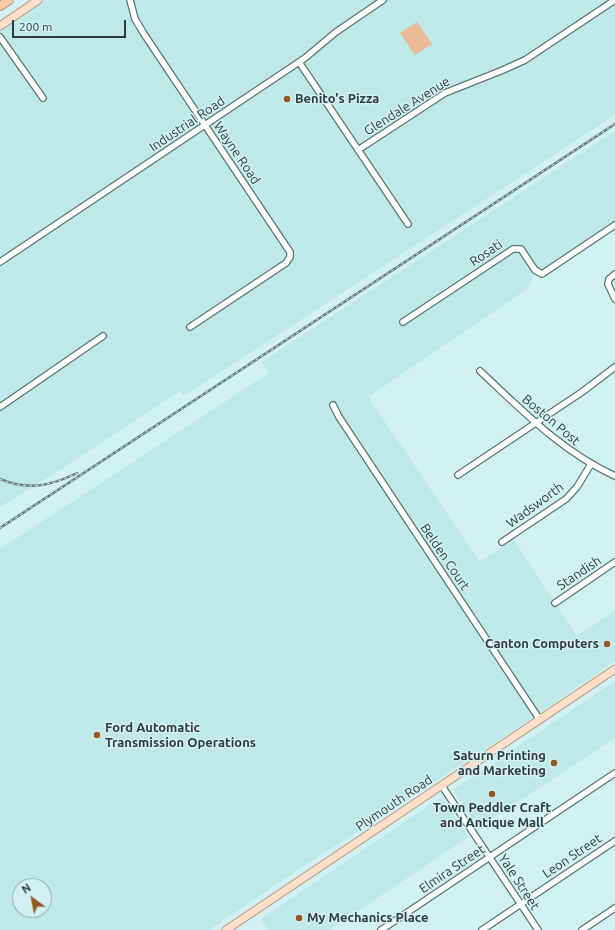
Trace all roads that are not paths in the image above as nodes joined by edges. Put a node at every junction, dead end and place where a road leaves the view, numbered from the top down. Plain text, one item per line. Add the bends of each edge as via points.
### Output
1 (9, 0) edge
2 (38, 0) edge
3 (130, 0) edge
4 (383, 0) edge
5 (615, 0) edge
6 (0, 6) edge
7 (0, 26) edge
8 (0, 37) edge
9 (299, 62) junction
10 (43, 98) dead end
11 (205, 125) junction
12 (358, 150) junction
13 (408, 224) dead end
14 (615, 225) edge
15 (0, 262) edge
16 (615, 274) edge
17 (615, 298) edge
18 (403, 322) dead end
19 (190, 327) dead end
20 (103, 336) dead end
21 (615, 367) edge
22 (480, 371) dead end
23 (333, 405) dead end
24 (0, 407) edge
25 (536, 423) junction
26 (591, 464) junction
27 (458, 475) dead end
28 (615, 476) edge
29 (502, 542) dead end
30 (615, 562) edge
31 (555, 603) dead end
32 (615, 669) edge
33 (540, 720) junction
34 (615, 773) edge
35 (442, 786) junction
36 (615, 841) edge
37 (489, 857) junction
38 (520, 904) junction
39 (615, 908) edge
40 (226, 930) edge
41 (381, 930) edge
42 (482, 930) edge
43 (538, 930) edge
44 (582, 930) edge

1 - 6 highway
2 - 7 main road
3 - 11 street, Wayne Road via 139,26
4 - 9 street, Industrial Road via 336,32
5 - 12 street, Glendale Avenue via 525,60 445,93
8 - 10 street
9 - 11 street, Industrial Road
9 - 12 street
11 - 15 street, Industrial Road
11 - 19 street, Wayne Road via 288,248 290,257 286,263
12 - 13 street
14 - 18 street, Rosati via 542,274 535,270 521,248 513,249
16 - 17 street via 608,282 608,287
20 - 24 street
21 - 25 street
22 - 25 street, Boston Post
23 - 33 street, Belden Court
25 - 26 street, Boston Post via 555,440
25 - 27 street
26 - 28 street, Boston Post
26 - 29 street, Wadsworth via 566,499
30 - 31 street, Standish
32 - 33 main road, Plymouth Road
33 - 35 main road, Plymouth Road
34 - 37 street, Elmira Street
35 - 37 street, Yale Street
35 - 40 main road, Plymouth Road
36 - 38 street, Leon Street
37 - 38 street, Yale Street
37 - 41 street, Elmira Street
38 - 42 street, Leon Street
38 - 43 street, Yale Street
39 - 44 street

